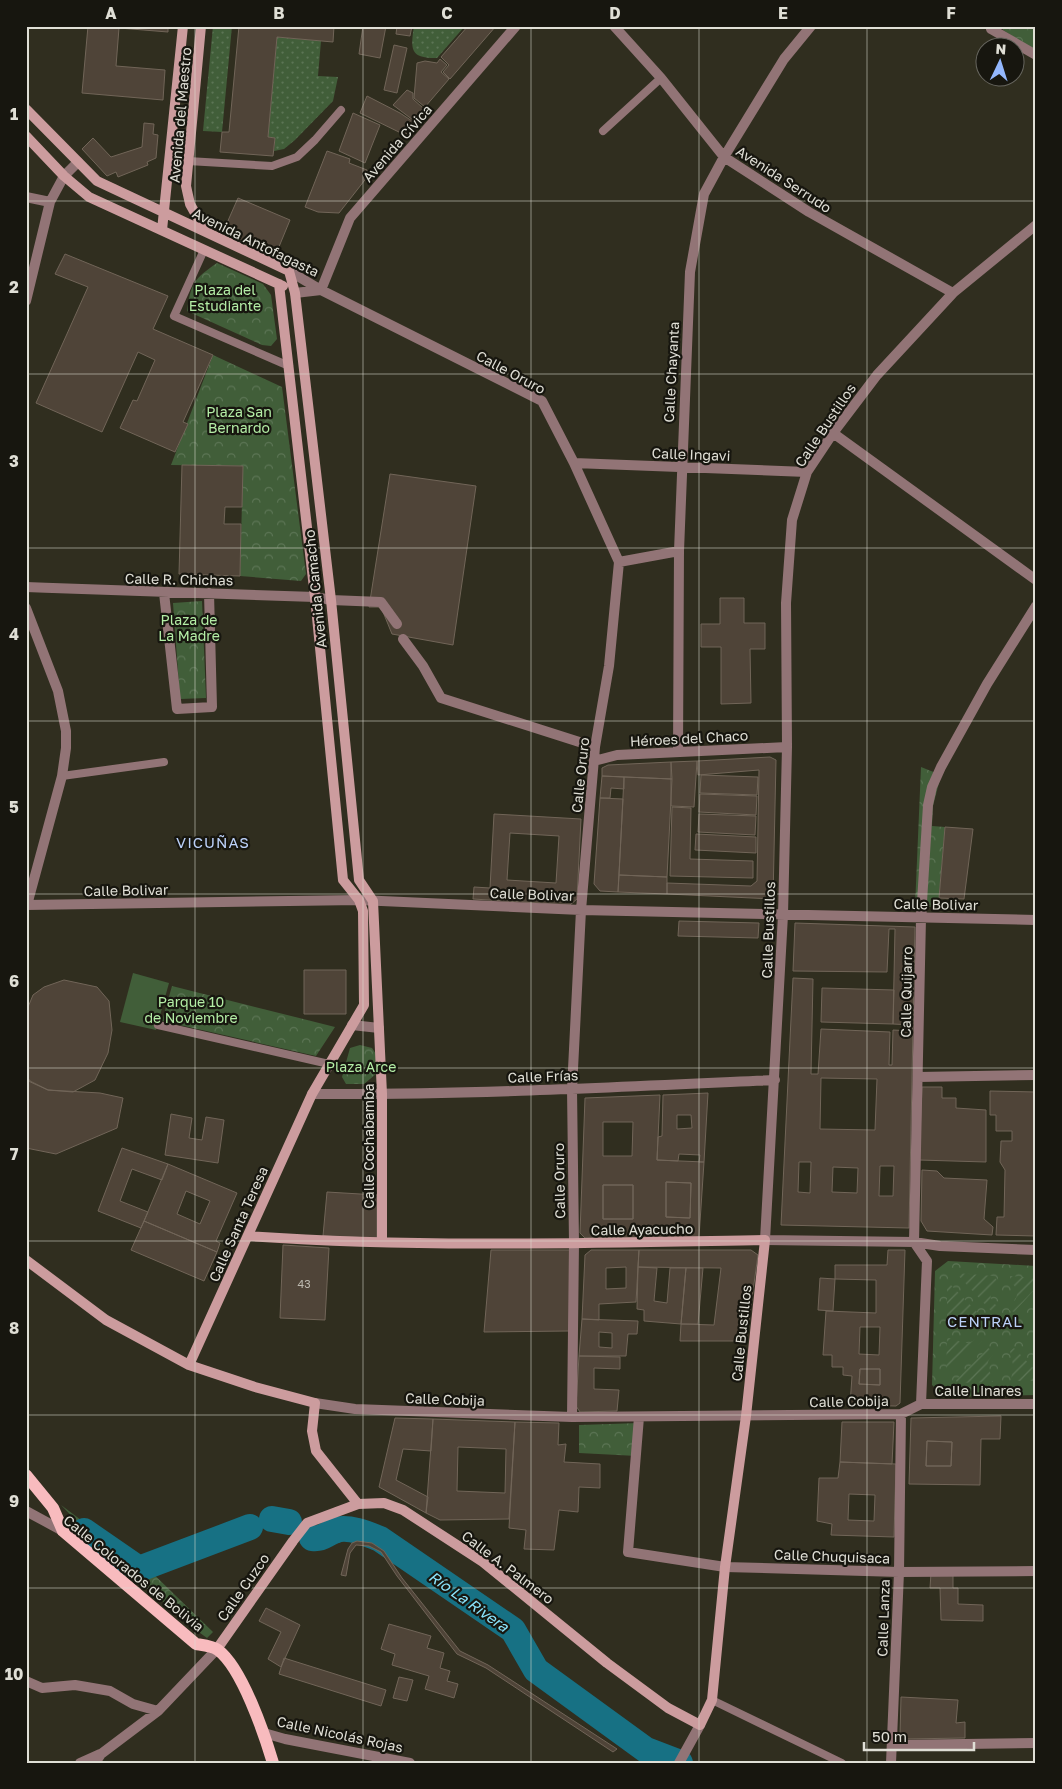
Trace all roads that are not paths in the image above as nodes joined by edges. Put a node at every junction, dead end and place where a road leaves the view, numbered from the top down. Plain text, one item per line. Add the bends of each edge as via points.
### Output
1 (183, 26) edge
2 (201, 26) edge
3 (516, 26) edge
4 (614, 26) edge
5 (811, 26) edge
6 (992, 27) edge
7 (1036, 55) edge
8 (661, 78) junction
9 (26, 109) edge
10 (340, 110) dead end
11 (603, 131) dead end
12 (26, 136) edge
13 (724, 156) junction
14 (188, 161) junction
15 (78, 162) junction
16 (64, 176) junction
17 (26, 197) edge
18 (50, 202) junction
19 (165, 213) junction
20 (1036, 225) edge
21 (162, 230) junction
22 (205, 231) junction
23 (204, 250) junction
24 (289, 271) junction
25 (279, 284) junction
26 (321, 290) junction
27 (295, 292) junction
28 (953, 293) junction
29 (26, 301) edge
30 (289, 366) junction
31 (833, 433) junction
32 (574, 463) junction
33 (681, 467) junction
34 (807, 472) junction
35 (679, 551) junction
36 (619, 562) junction
37 (1036, 580) edge
38 (26, 587) edge
39 (164, 593) junction
40 (209, 593) junction
41 (315, 597) junction
42 (331, 600) junction
43 (1036, 606) edge
44 (26, 608) edge
45 (397, 624) dead end
46 (404, 639) dead end
47 (595, 747) junction
48 (787, 747) junction
49 (678, 752) junction
50 (594, 761) junction
51 (164, 762) dead end
52 (62, 776) junction
53 (359, 900) junction
54 (373, 901) junction
55 (26, 905) edge
56 (581, 910) junction
57 (784, 915) junction
58 (921, 918) junction
59 (1036, 920) edge
60 (352, 1024) junction
61 (158, 1025) dead end
62 (379, 1028) junction
63 (329, 1064) junction
64 (1036, 1075) edge
65 (918, 1077) junction
66 (776, 1080) junction
67 (572, 1089) junction
68 (312, 1094) junction
69 (382, 1094) junction
70 (248, 1236) junction
71 (765, 1240) junction
72 (382, 1242) junction
73 (914, 1242) junction
74 (574, 1243) junction
75 (1036, 1250) edge
76 (26, 1260) edge
77 (189, 1365) junction
78 (315, 1403) junction
79 (921, 1404) junction
80 (1036, 1404) edge
81 (901, 1414) junction
82 (746, 1416) junction
83 (572, 1417) junction
84 (639, 1417) junction
85 (26, 1475) edge
86 (358, 1504) junction
87 (26, 1511) edge
88 (63, 1530) junction
89 (725, 1567) junction
90 (1036, 1571) edge
91 (899, 1572) junction
92 (217, 1649) junction
93 (26, 1681) edge
94 (712, 1700) junction
95 (158, 1711) junction
96 (700, 1725) junction
97 (264, 1733) junction
98 (1036, 1744) edge
99 (892, 1745) junction
100 (101, 1754) junction
101 (681, 1760) edge
102 (80, 1763) edge
103 (94, 1763) edge
104 (273, 1763) edge
105 (410, 1763) edge
106 (842, 1763) edge
107 (890, 1763) edge

1 - 19 main road, Avenida del Maestro
2 - 14 main road, Avenida del Maestro
3 - 26 street, Avenida Cívica via 350,218
4 - 8 street, Avenida Serrudo
5 - 13 street, Calle Chayanta via 784,59
6 - 7 street
8 - 11 lane
8 - 13 street, Avenida Serrudo
9 - 15 main road, Avenida Antofagasta
10 - 14 lane via 297,157 272,166
12 - 16 main road, Avenida Antofagasta
13 - 28 street, Avenida Serrudo via 809,212
13 - 33 street, Calle Chayanta via 704,194 690,272
14 - 22 main road, Avenida del Maestro via 186,186 190,204
15 - 16 street
15 - 19 main road, Avenida Antofagasta via 97,181
16 - 18 street
16 - 21 main road, Avenida Antofagasta via 89,197
17 - 18 street
18 - 29 street
19 - 21 main road, Avenida del Maestro
19 - 22 main road, Avenida Antofagasta
20 - 28 street, Calle Bustillos
21 - 23 main road, Avenida Antofagasta
22 - 24 main road, Avenida Antofagasta
23 - 25 main road, Avenida Antofagasta
23 - 30 lane via 174,316
24 - 26 street, Avenida Antofagasta
24 - 27 main road, Avenida Camacho
25 - 27 main road, Avenida Antofagasta
25 - 30 main road, Avenida Camacho
26 - 27 street, Avenida Antofagasta
26 - 32 street, Calle Oruro via 542,401
27 - 42 main road, Avenida Camacho
28 - 31 street, Calle Bustillos via 877,375
30 - 41 main road, Avenida Camacho
31 - 34 street, Calle Bustillos
31 - 37 street
32 - 33 street, Calle Ingavi
32 - 36 street, Calle Oruro
33 - 34 street, Calle Ingavi
33 - 35 street, Calle Chayanta
34 - 48 street, Calle Bustillos via 792,520 786,594
35 - 36 street
35 - 49 street, Calle Chayanta
36 - 47 street, Calle Oruro via 609,666
38 - 39 street, Calle R. Chichas
39 - 40 street, Calle R. Chichas
39 - 40 street via 177,709 212,707
40 - 41 street, Calle R. Chichas
41 - 42 street, Calle R. Chichas
41 - 53 main road, Avenida Camacho via 343,880
42 - 45 street, Calle R. Chichas via 382,602
42 - 54 main road, Avenida Camacho via 358,880
43 - 58 street, Calle Quijarro via 987,684 932,787
44 - 52 street via 58,691 66,731
46 - 47 street via 441,698
47 - 50 street, Calle Oruro
48 - 49 street, Héroes del Chaco
48 - 57 street, Calle Bustillos
49 - 50 street, Héroes del Chaco via 617,756
50 - 56 street, Calle Oruro
51 - 52 lane
52 - 55 street
53 - 54 street, Calle Bolivar
53 - 55 street, Calle Bolivar
53 - 60 main road via 363,911 364,1005
54 - 56 street, Calle Bolivar
54 - 62 main road, Calle Cochabamba
56 - 57 street, Calle Bolivar
56 - 67 street, Calle Oruro
57 - 58 street, Calle Bolivar
57 - 66 street, Calle Bustillos
58 - 59 street, Calle Bolivar
58 - 65 street, Calle Quijarro
60 - 62 street
60 - 63 main road
61 - 63 lane
62 - 69 main road, Calle Cochabamba
63 - 68 main road
64 - 65 street
65 - 73 street, Calle Quijarro
66 - 67 street, Calle Frías
66 - 71 street, Calle Bustillos
67 - 69 street, Calle Frías
67 - 74 street, Calle Oruro
68 - 69 street, Calle Frías
68 - 70 main road, Calle Santa Teresa
69 - 72 main road, Calle Cochabamba
70 - 72 main road, Calle Ayacucho
70 - 77 main road, Calle Santa Teresa
71 - 73 street, Calle Ayacucho
71 - 74 main road, Calle Ayacucho
71 - 82 main road, Calle Bustillos
72 - 74 main road, Calle Ayacucho
73 - 75 street, Calle Ayacucho
73 - 79 street via 927,1261
74 - 83 street, Calle Oruro
76 - 77 main road, Calle Cobija via 106,1320
77 - 78 main road, Calle Cobija
78 - 83 street, Calle Cobija via 355,1409
78 - 86 main road via 312,1431 316,1451
79 - 80 street, Calle Linares
79 - 81 street
81 - 82 street, Calle Cobija
81 - 91 street, Calle Lanza
82 - 84 street, Calle Cobija
82 - 89 main road, Calle Bustillos
83 - 84 street, Calle Cobija
84 - 89 street, Calle Chuquisaca via 628,1552
85 - 88 main road via 53,1508
86 - 92 main road, Calle Cuzco via 307,1523
86 - 96 main road, Calle A. Palmero via 384,1503 411,1515 483,1562 607,1663
87 - 88 street, Calle Colorados de Bolivia
88 - 92 main road, Calle Colorados de Bolivia via 196,1644
89 - 91 street, Calle Chuquisaca
89 - 94 main road, Calle Bustillos
90 - 91 street, Calle Chuquisaca
91 - 99 street, Calle Lanza
92 - 95 street, Calle Cuzco
92 - 97 main road via 237,1672
93 - 95 street via 42,1688 75,1685 110,1691 133,1704
94 - 96 main road, Calle Bustillos
94 - 106 lane
95 - 100 street, Calle Cuzco
96 - 101 street
97 - 104 main road
97 - 105 street, Calle Nicolás Rojas
98 - 99 street
99 - 107 street, Calle Lanza
100 - 102 street
100 - 103 street, Calle Cuzco

